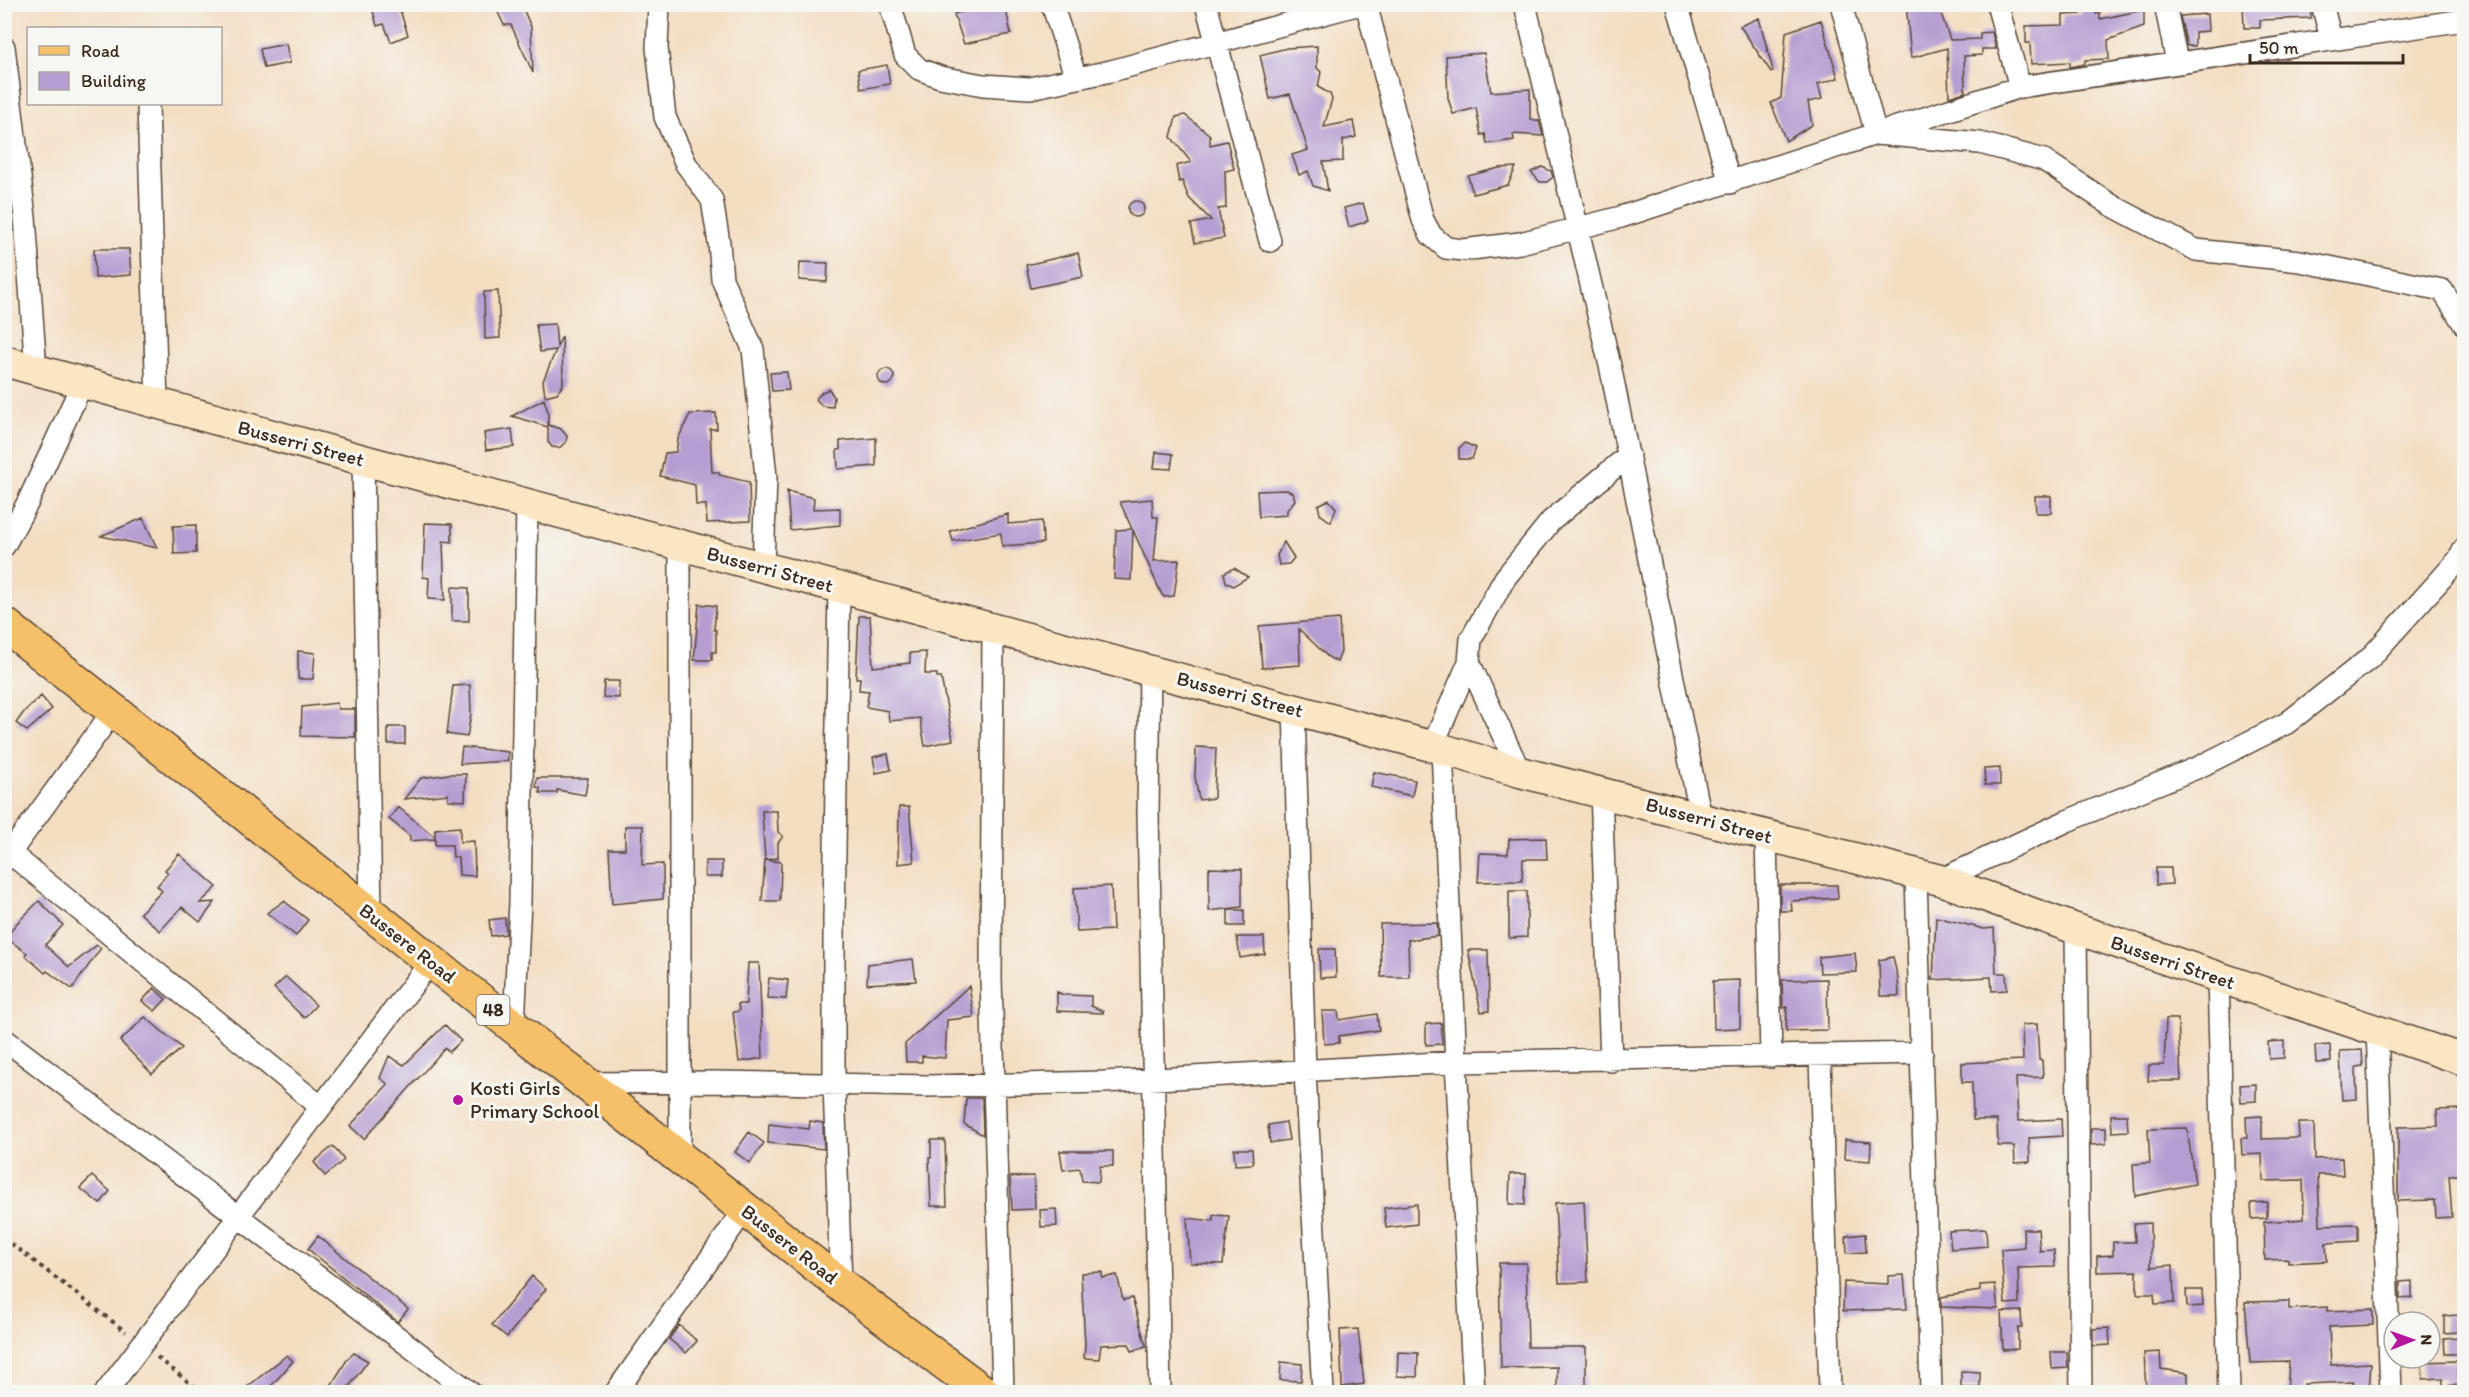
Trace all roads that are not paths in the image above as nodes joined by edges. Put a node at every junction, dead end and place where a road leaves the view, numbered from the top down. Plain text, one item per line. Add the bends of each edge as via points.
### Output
1 (659, 4) edge
2 (890, 4) edge
3 (1052, 4) edge
4 (1206, 4) edge
5 (1360, 4) edge
6 (1366, 4) edge
7 (1525, 4) edge
8 (1677, 4) edge
9 (1841, 4) edge
10 (1997, 4) edge
11 (2164, 4) edge
12 (2322, 4) edge
13 (2464, 20) edge
14 (2331, 39) junction
15 (1216, 42) junction
16 (4, 47) edge
17 (2177, 62) junction
18 (1076, 78) junction
19 (2020, 87) junction
20 (148, 105) edge
21 (1876, 134) junction
22 (1730, 183) junction
23 (1578, 227) junction
24 (1270, 241) dead end
25 (2464, 324) edge
26 (4, 361) edge
27 (36, 370) junction
28 (82, 384) junction
29 (157, 404) junction
30 (1629, 454) junction
31 (363, 460) junction
32 (527, 504) junction
33 (680, 545) junction
34 (4, 546) edge
35 (2463, 554) edge
36 (763, 567) junction
37 (839, 587) junction
38 (4, 624) edge
39 (993, 628) junction
40 (1469, 662) junction
41 (1150, 670) junction
42 (1294, 709) junction
43 (114, 710) junction
44 (1437, 748) junction
45 (1520, 771) junction
46 (1601, 791) junction
47 (1701, 818) junction
48 (1766, 836) junction
49 (7, 854) edge
50 (1928, 878) junction
51 (371, 913) junction
52 (2076, 929) junction
53 (431, 961) junction
54 (2218, 977) junction
55 (514, 1026) junction
56 (2377, 1030) junction
57 (4, 1039) edge
58 (1922, 1053) junction
59 (1820, 1056) junction
60 (1771, 1057) junction
61 (2464, 1060) edge
62 (1611, 1061) junction
63 (1456, 1062) junction
64 (1305, 1072) junction
65 (1153, 1080) junction
66 (680, 1082) junction
67 (586, 1083) junction
68 (994, 1083) junction
69 (834, 1084) junction
70 (321, 1107) junction
71 (680, 1157) junction
72 (746, 1209) junction
73 (239, 1216) junction
74 (841, 1285) junction
75 (106, 1392) edge
76 (470, 1392) edge
77 (616, 1392) edge
78 (984, 1392) edge
79 (1003, 1392) edge
80 (1160, 1392) edge
81 (1323, 1392) edge
82 (1474, 1392) edge
83 (1830, 1392) edge
84 (1931, 1392) edge
85 (2081, 1392) edge
86 (2229, 1392) edge
87 (2391, 1392) edge

1 - 36 street via 657,48 665,117 686,164 712,200 722,279 753,349 766,477
2 - 18 street via 905,55 919,69 984,85 1030,88
3 - 18 street
4 - 15 street
5 - 15 street
6 - 23 street via 1414,191 1431,235 1446,248 1463,250 1520,243
7 - 23 street
8 - 22 street
9 - 21 street
10 - 19 street
11 - 17 street
12 - 14 street
13 - 14 street
14 - 17 street
15 - 18 street
15 - 24 street
16 - 27 street via 25,217
17 - 19 street
19 - 21 street
20 - 29 street
21 - 22 street
21 - 25 street via 1980,143 2044,160 2111,205 2196,250 2300,261 2442,290
22 - 23 street
23 - 30 street
26 - 27 main road, Busserri Street
27 - 28 main road, Busserri Street
28 - 29 main road, Busserri Street
28 - 34 street
29 - 31 main road, Busserri Street
30 - 40 street via 1551,521 1505,578 1471,639
30 - 47 street
31 - 32 main road, Busserri Street
31 - 51 street
32 - 33 main road, Busserri Street
32 - 55 street via 521,890
33 - 36 main road, Busserri Street
33 - 66 street
35 - 50 street via 2370,658 2287,723 2199,767
36 - 37 main road, Busserri Street
37 - 39 main road, Busserri Street
37 - 69 street
38 - 43 main road, Bussere Road / 48
39 - 41 main road, Busserri Street
39 - 68 street
40 - 44 street
40 - 45 street
41 - 42 main road, Busserri Street
41 - 65 street via 1148,813
42 - 44 main road, Busserri Street
42 - 64 street
43 - 49 street
43 - 51 main road, Bussere Road / 48
44 - 45 main road, Busserri Street
44 - 63 street
45 - 46 main road, Busserri Street
46 - 47 main road, Busserri Street
46 - 62 street
47 - 48 main road, Busserri Street
48 - 50 main road, Busserri Street
48 - 60 street
49 - 70 street
50 - 52 main road, Busserri Street
50 - 58 street
51 - 53 main road, Bussere Road / 48
52 - 54 main road, Busserri Street
52 - 85 street
53 - 55 main road, Bussere Road / 48
53 - 70 street
54 - 56 main road, Busserri Street
54 - 86 street
55 - 67 main road, Bussere Road / 48
56 - 61 main road, Busserri Street
56 - 87 street
57 - 73 street
58 - 59 street
58 - 84 street
59 - 60 street
59 - 83 street
60 - 62 street
62 - 63 street
63 - 64 street
63 - 82 street
64 - 65 street
64 - 81 street
65 - 68 street
65 - 80 street
66 - 67 street
66 - 69 street
66 - 71 street
67 - 71 main road, Bussere Road / 48
68 - 69 street
68 - 79 street
69 - 74 street
70 - 73 street
71 - 72 main road, Bussere Road / 48
72 - 74 main road, Bussere Road / 48
72 - 77 street
73 - 75 street
73 - 76 street
74 - 78 main road, Bussere Road / 48

